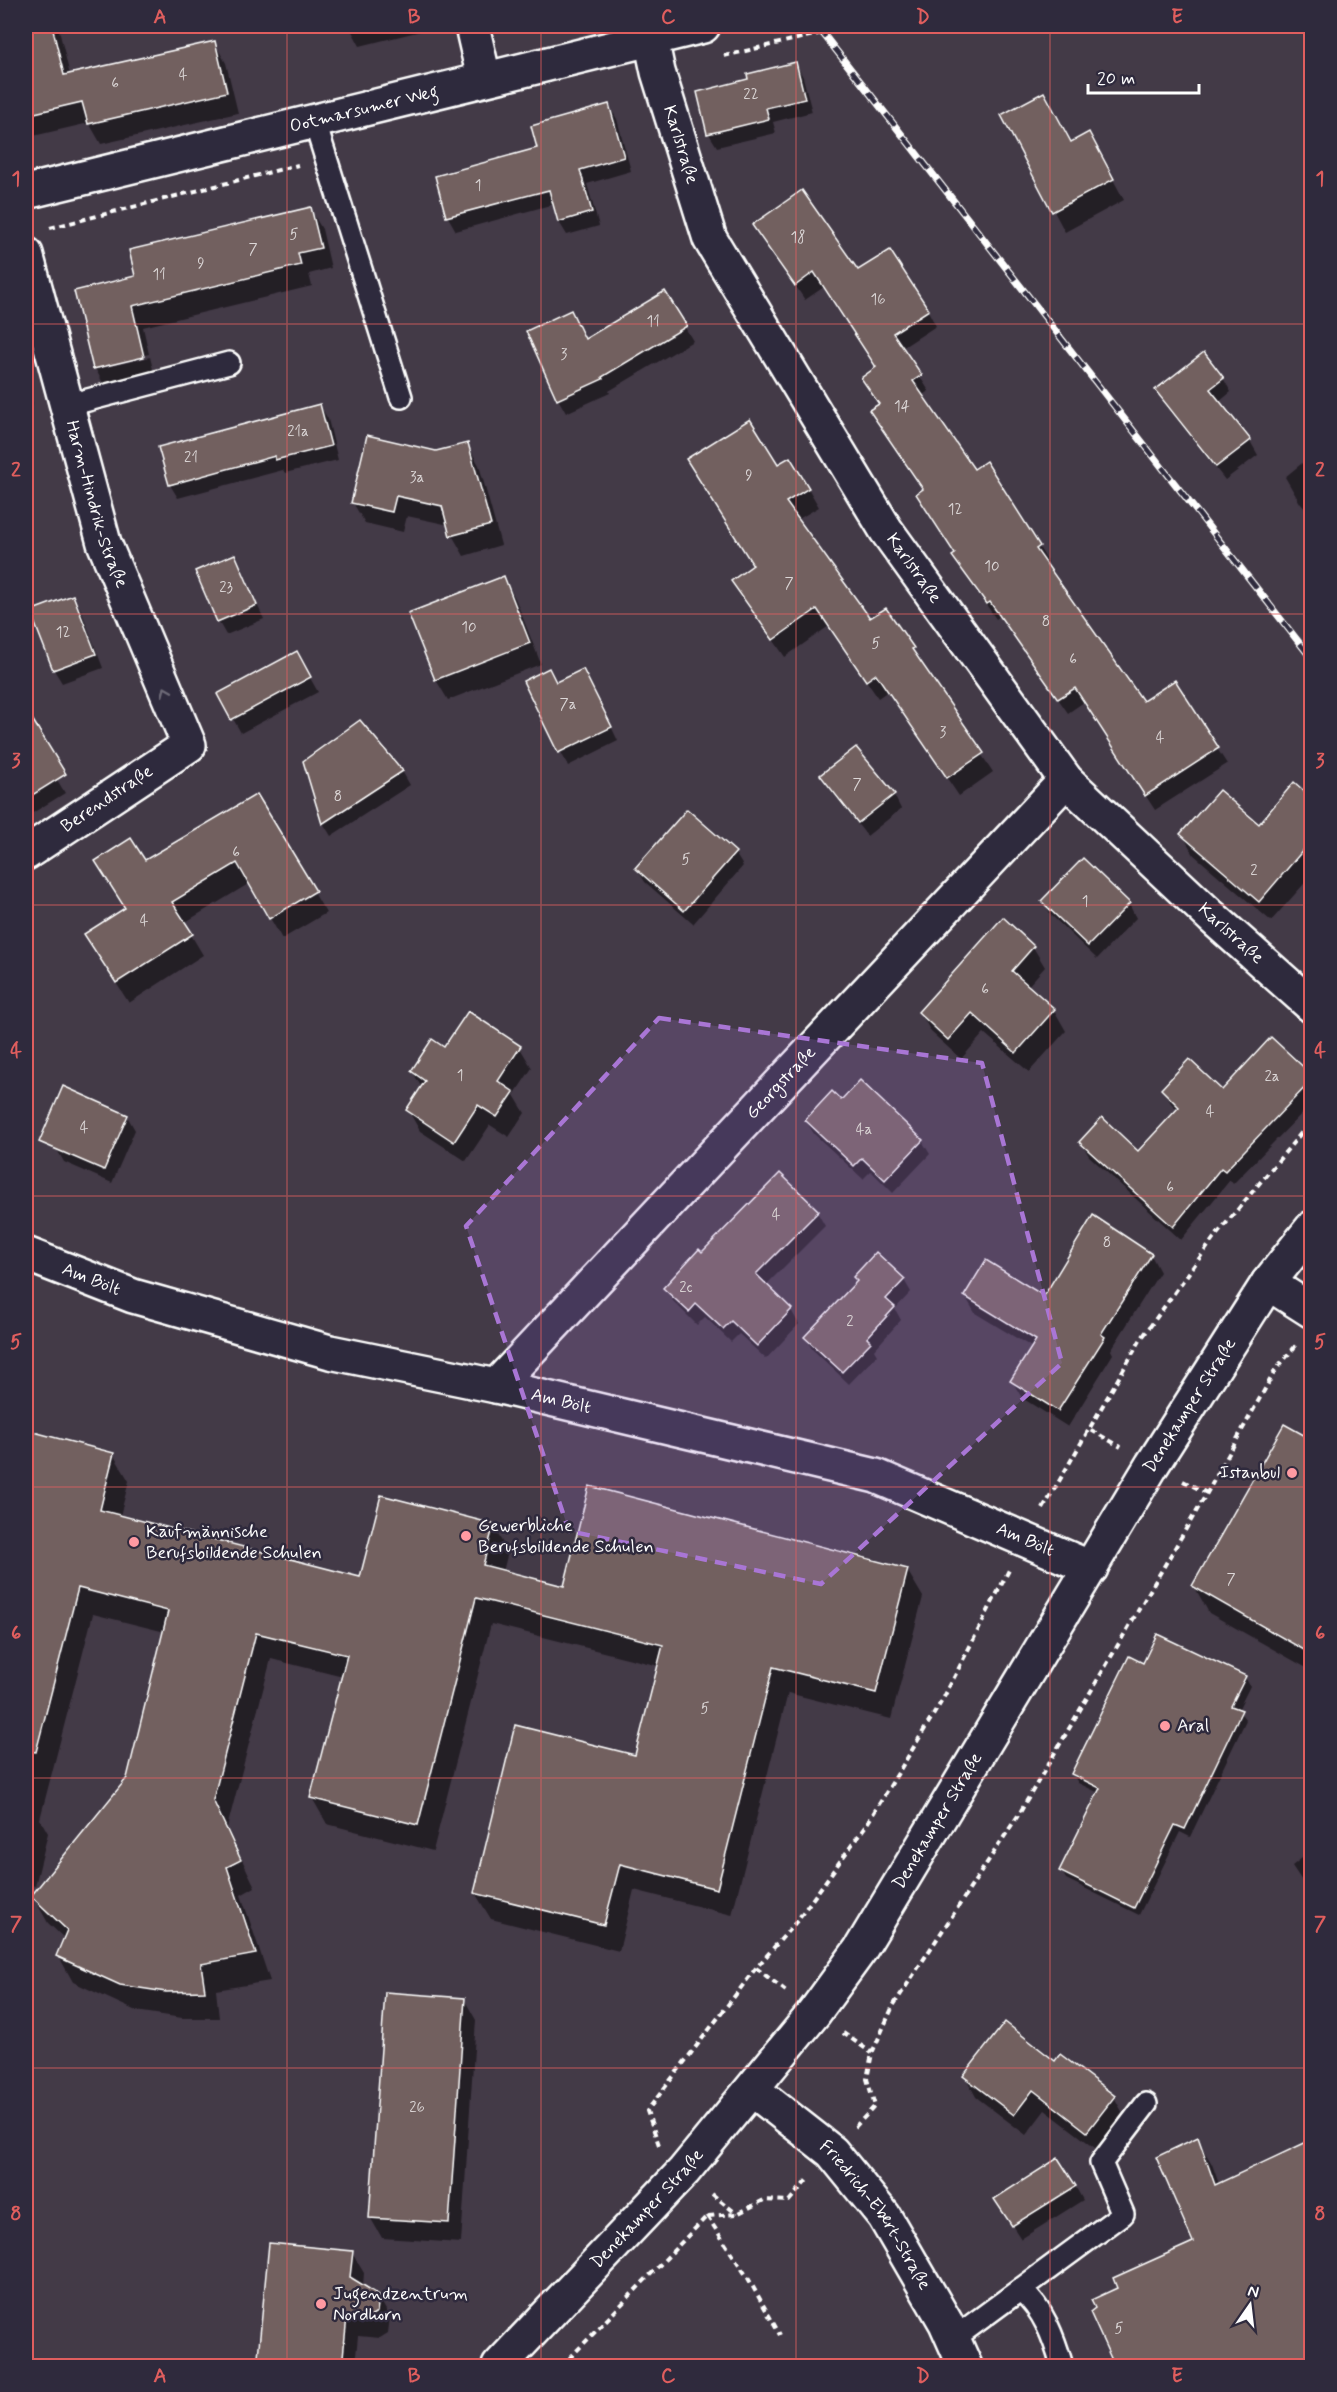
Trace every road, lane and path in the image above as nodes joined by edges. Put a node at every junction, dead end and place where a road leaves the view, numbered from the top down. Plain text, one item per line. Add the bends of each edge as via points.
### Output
1 (472, 26) edge
2 (703, 26) edge
3 (651, 39) junction
4 (484, 78) junction
5 (314, 120) junction
6 (26, 192) edge
7 (26, 254) edge
8 (229, 363) dead end
9 (401, 397) dead end
10 (65, 406) junction
11 (189, 744) joint
12 (1066, 780) junction
13 (26, 853) edge
14 (1311, 1006) edge
15 (1311, 1120) edge
16 (1311, 1228) edge
17 (26, 1254) edge
18 (1268, 1283) junction
19 (1308, 1323) edge
20 (496, 1386) junction
21 (1024, 1540) junction
22 (1091, 1568) junction
23 (753, 2090) junction
24 (1146, 2104) dead end
25 (662, 2150) dead end
26 (832, 2152) junction
27 (706, 2217) junction
28 (1021, 2290) junction
29 (780, 2335) dead end
30 (959, 2353) edge
31 (499, 2367) edge
32 (562, 2367) edge
33 (1062, 2367) edge

1 - 4 street
2 - 3 street, Ootmarsumer Weg
3 - 4 street, Ootmarsumer Weg
3 - 12 street, Karlstraße via 710,239 886,530
4 - 5 street, Ootmarsumer Weg
5 - 6 street, Ootmarsumer Weg
5 - 9 lane
7 - 10 street, Harm-Hindrik-Straße
8 - 10 lane
11 -> 10 street, Harm-Hindrik-Straße via 104,543
11 - 13 street, Berendstraße
12 - 14 street, Karlstraße
12 - 20 street, Georgstraße
15 - 21 path via 1214,1238 1141,1339
16 - 18 street, Denekamper Straße
17 - 20 street, Am Bölt via 133,1296 308,1346
18 - 19 street
18 - 22 street, Denekamper Straße
19 - 26 path via 1275,1371 1019,1814 893,2006 872,2052 867,2079 875,2106
20 - 21 street, Am Bölt via 876,1476
21 - 22 street, Am Bölt
21 - 25 path via 943,1699 867,1824 796,1922 647,2111
22 - 23 street, Denekamper Straße via 861,1950
23 - 26 street, Friedrich-Ebert-Straße
23 - 31 street, Denekamper Straße via 684,2171
24 - 28 lane via 1101,2163 1123,2214
26 - 27 path via 789,2201 764,2200 737,2214
26 - 30 street, Friedrich-Ebert-Straße via 884,2216
27 - 29 path via 748,2278
27 - 32 path
28 - 30 lane
28 - 33 lane via 1042,2314

